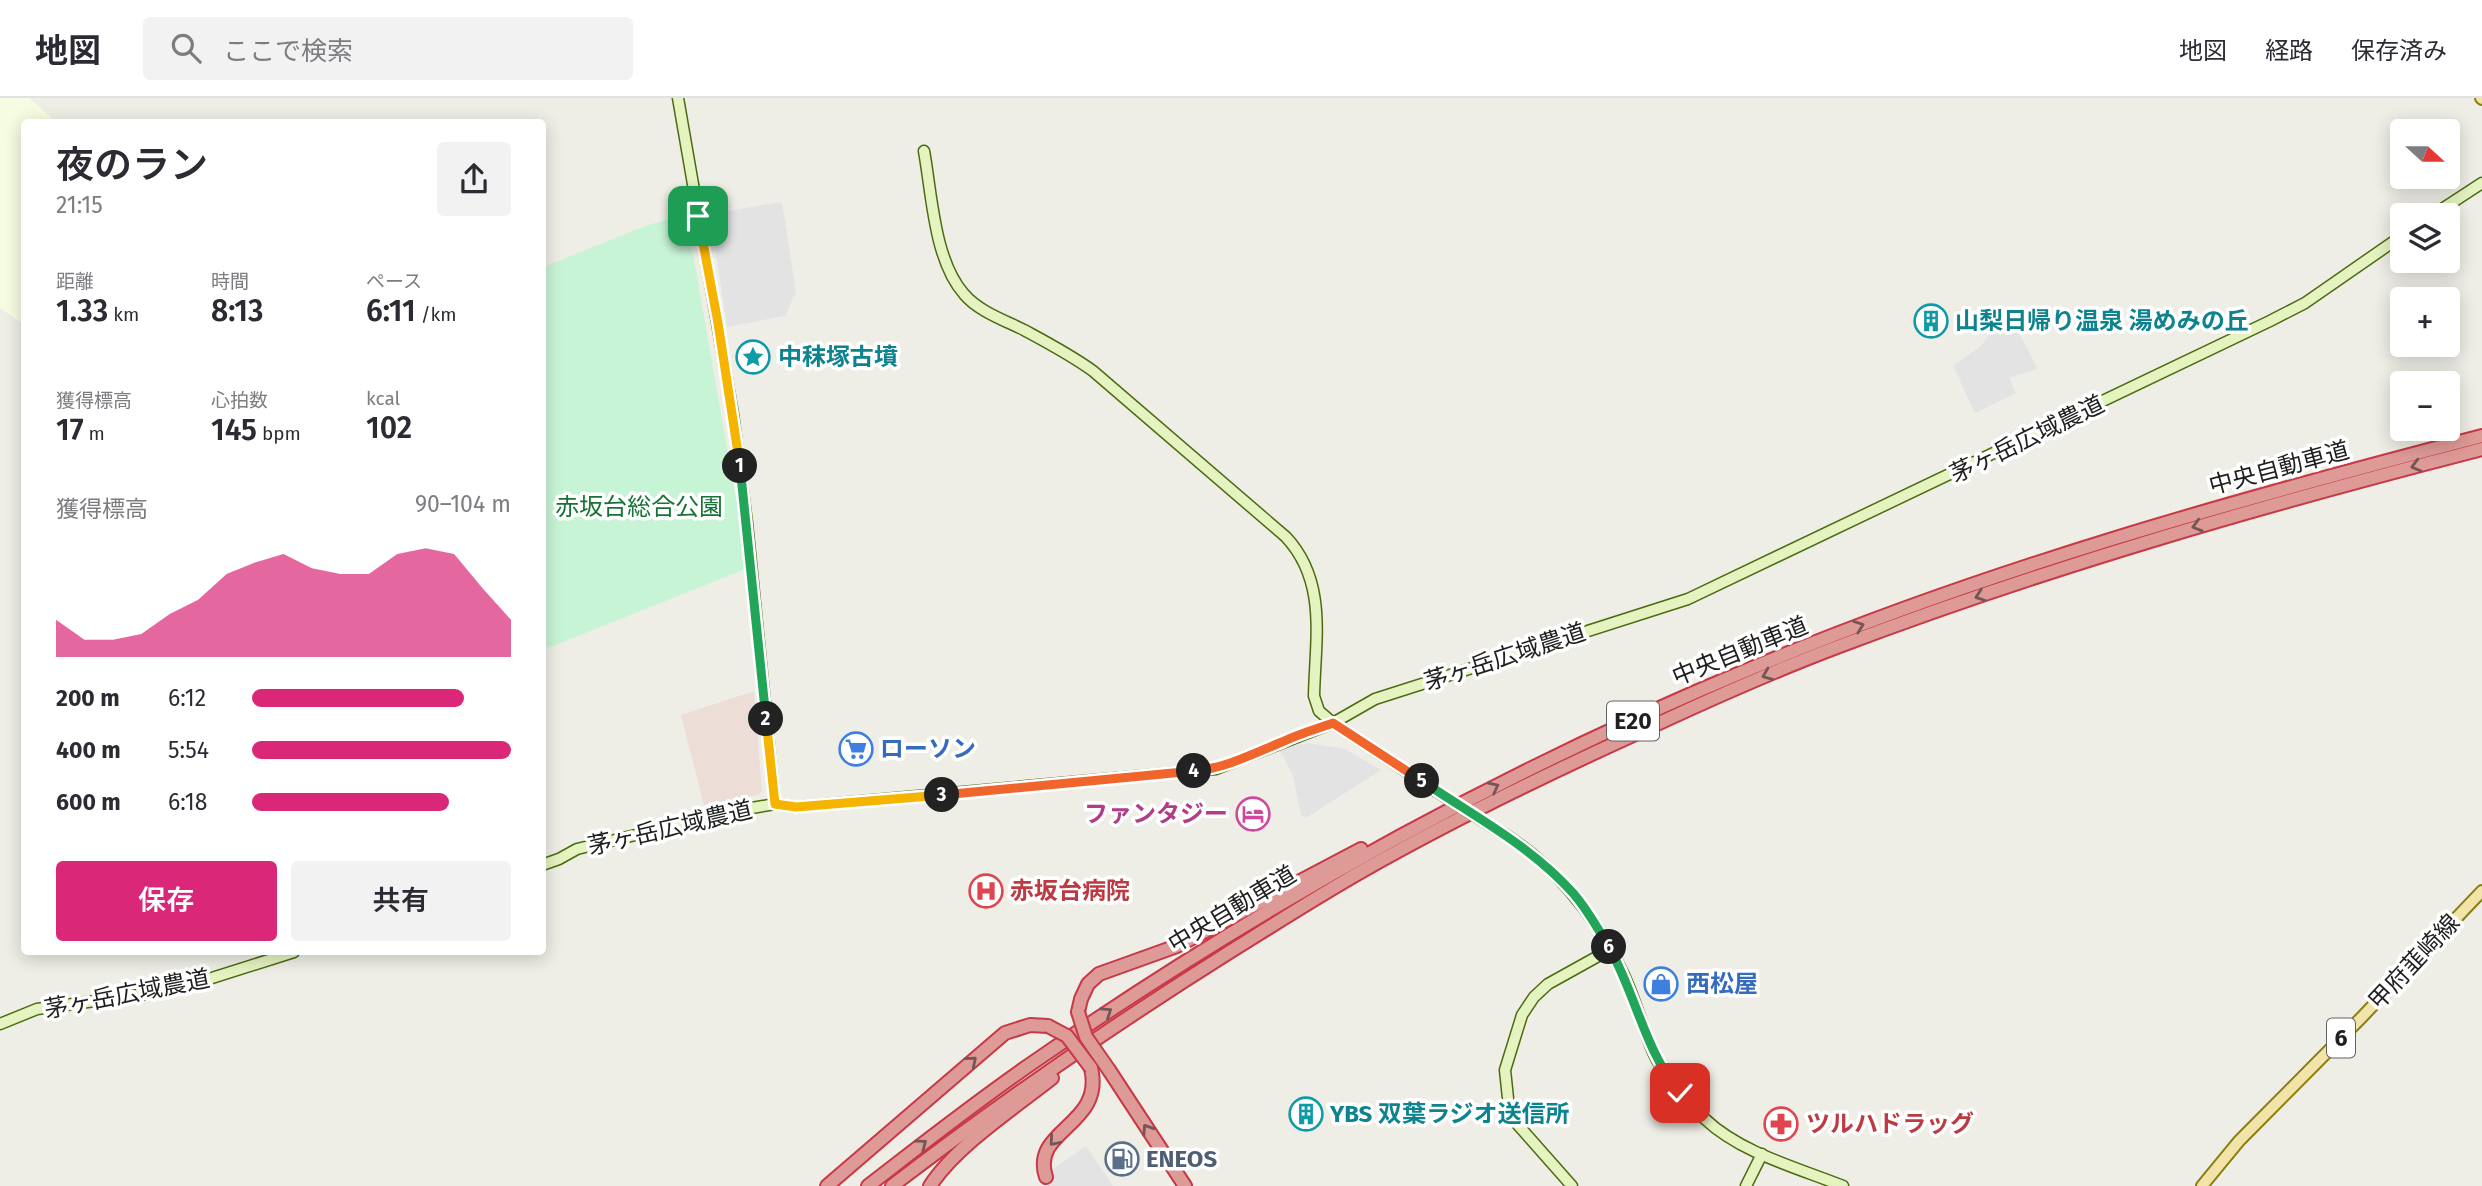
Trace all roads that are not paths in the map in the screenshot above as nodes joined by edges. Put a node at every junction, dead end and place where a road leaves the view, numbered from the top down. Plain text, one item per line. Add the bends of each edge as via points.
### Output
1 (678, 98) edge
2 (924, 151) dead end
3 (2482, 183) edge
4 (2451, 203) edge
5 (2390, 244) edge
6 (2482, 436) edge
7 (2482, 449) edge
8 (1333, 723) junction
9 (775, 804) junction
10 (1447, 811) junction
11 (546, 863) edge
12 (2482, 891) edge
13 (1611, 949) junction
14 (285, 955) edge
15 (1140, 1009) junction
16 (0, 1024) edge
17 (1762, 1154) junction
18 (1046, 1177) dead end
19 (827, 1186) edge
20 (868, 1186) edge
21 (892, 1186) edge
22 (930, 1186) edge
23 (1185, 1186) edge
24 (1572, 1186) edge
25 (1746, 1186) edge
26 (1843, 1186) edge
27 (2202, 1186) edge

1 - 9 street via 733,414
2 - 8 street via 943,255 965,296 1093,371 1299,551 1315,589 1314,696 1318,710
3 - 4 street
5 - 8 street, 茅ヶ岳広域農道 via 2305,303 2270,321 1688,599 1424,682 1376,699
10 -> 6 highway, 中央自動車道 / E20 via 1672,702 1938,597 2170,521
7 -> 15 highway, 中央自動車道 / E20 via 2261,507 2062,568 1759,679 1581,758 1407,846
8 - 9 street, 茅ヶ岳広域農道 via 1216,769 796,807
8 - 13 street, bridge via 1494,828 1549,870 1574,894
9 - 11 street, 茅ヶ岳広域農道 via 577,849
20 -> 10 highway, 中央自動車道 / E20 via 1131,996 1353,861
23 -> 10 highway, bridge via 1086,1037 1079,1012 1088,984 1099,974 1177,946 1343,857
12 - 27 main road, 甲府韮崎線 / 6 via 2239,1141
13 - 17 street via 1668,1079 1706,1120
13 - 24 street via 1548,984 1534,997 1522,1015 1505,1070 1509,1108 1518,1125
14 - 16 street, 茅ヶ岳広域農道 via 174,990 37,1009
15 - 21 highway, 中央自動車道 / E20
15 - 22 highway via 974,1140
17 - 25 street
17 - 26 street
19 -> 18 highway, bridge via 1005,1034 1030,1025 1048,1026 1067,1036 1091,1068 1093,1086 1087,1105 1048,1146 1043,1162

